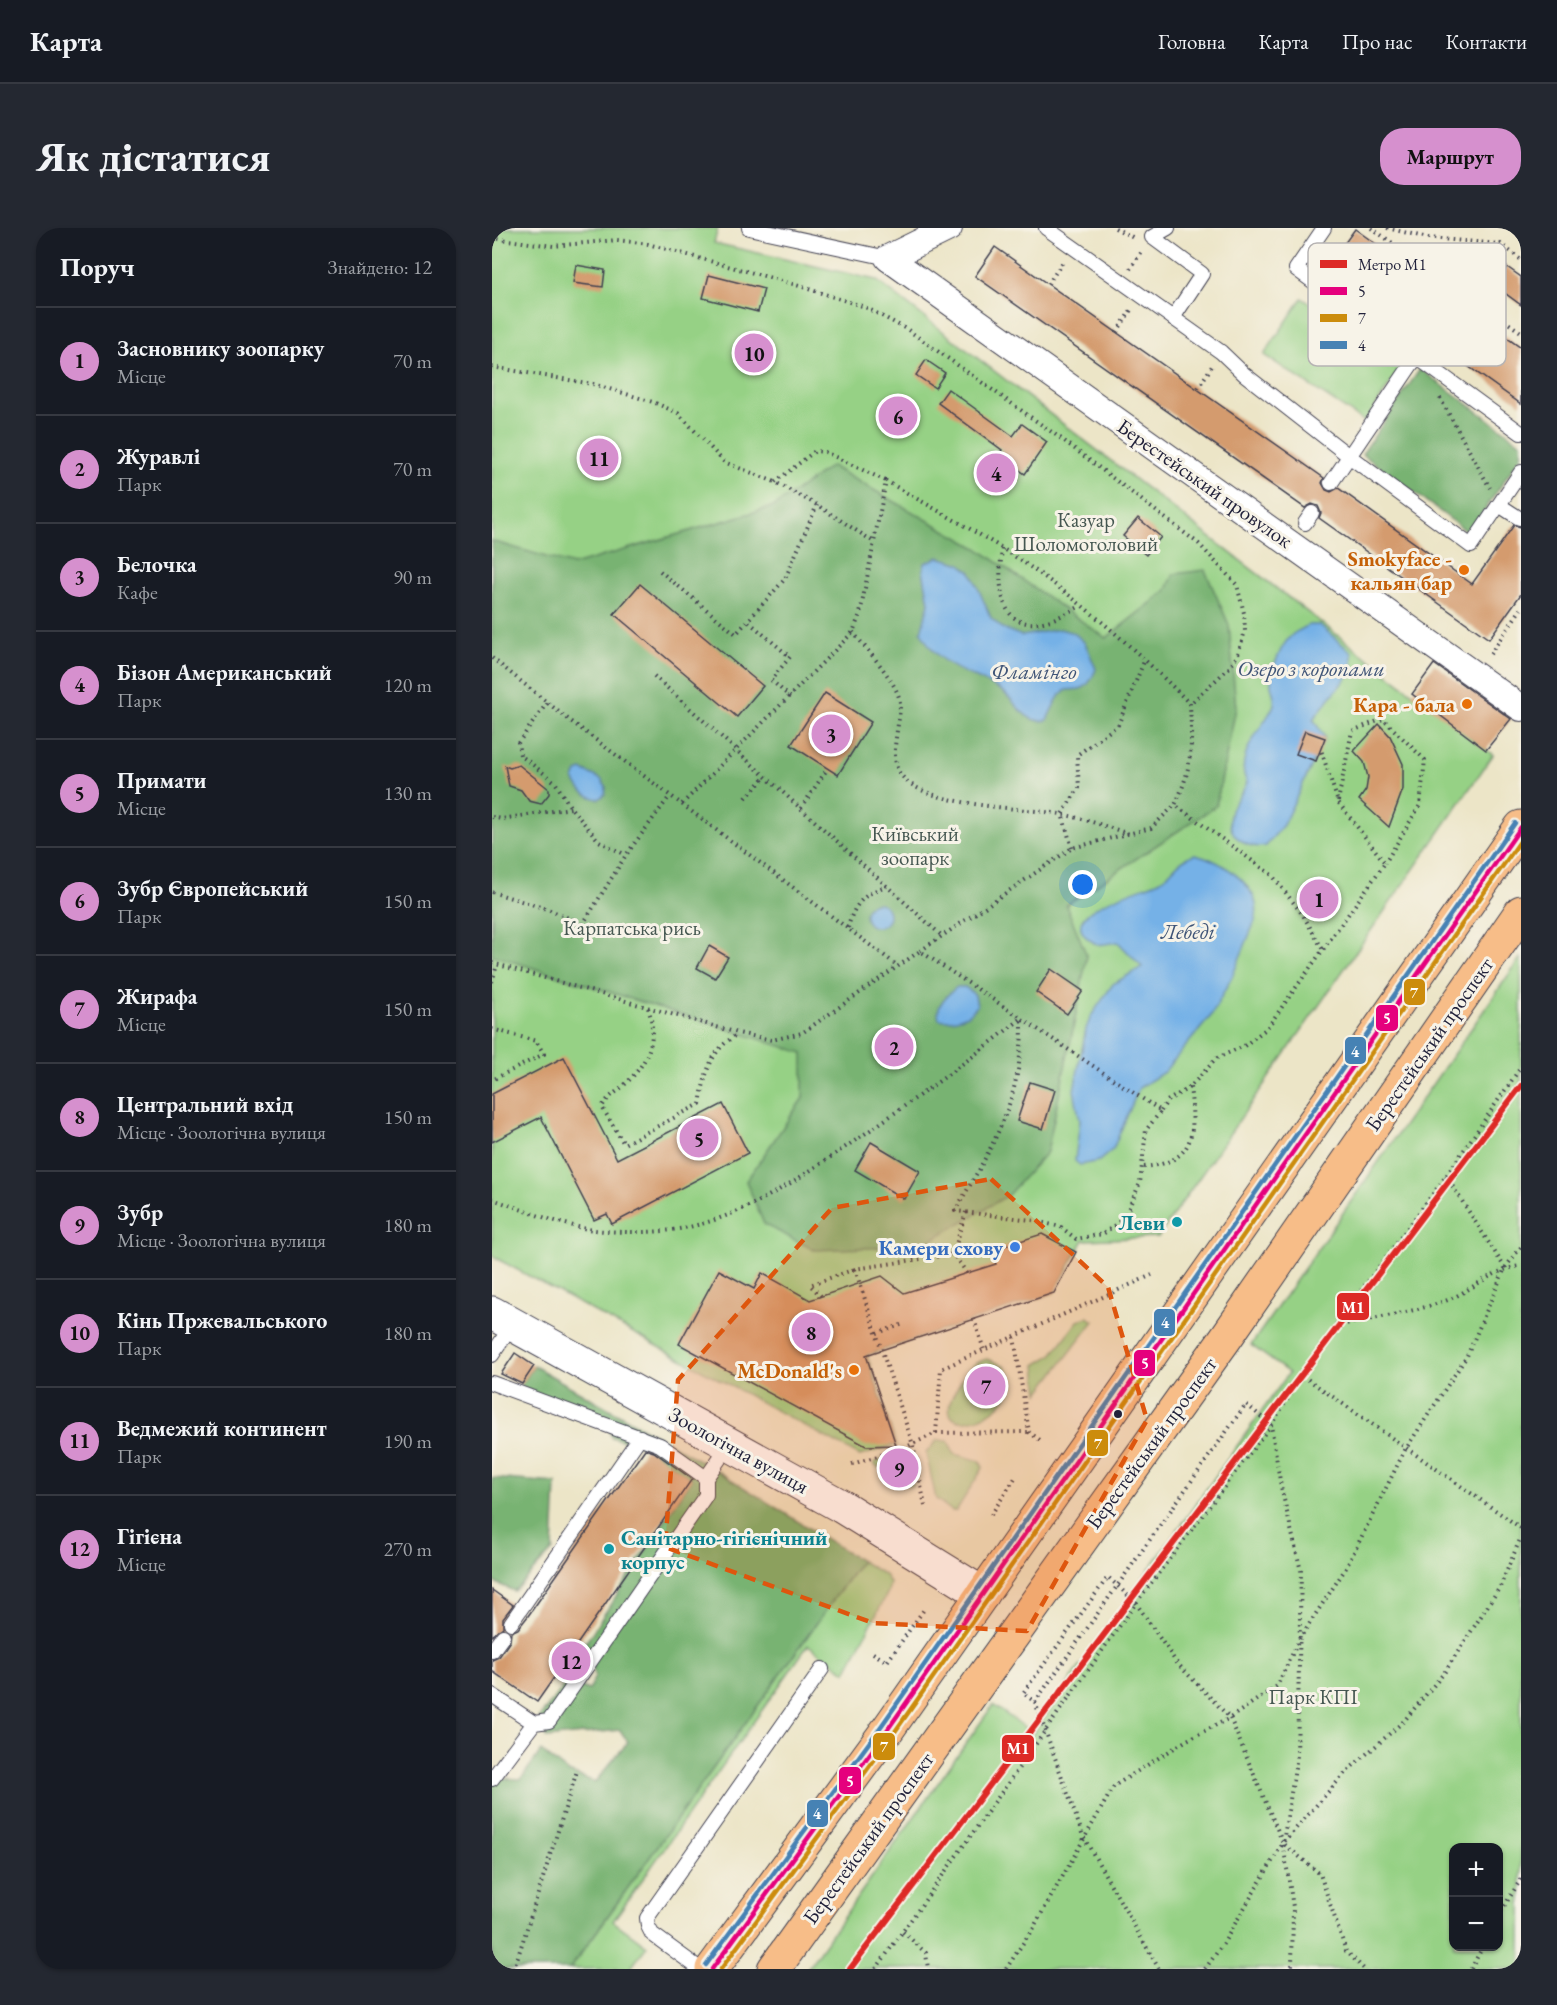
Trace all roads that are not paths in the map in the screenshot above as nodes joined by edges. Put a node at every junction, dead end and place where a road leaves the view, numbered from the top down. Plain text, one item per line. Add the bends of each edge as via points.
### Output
1 (749, 228) edge
2 (949, 228) edge
3 (1046, 228) edge
4 (1168, 228) edge
5 (1324, 228) edge
6 (1314, 243) edge
7 (1308, 251) edge
8 (888, 258) junction
9 (1308, 278) edge
10 (1173, 318) junction
11 (1410, 366) edge
12 (1431, 366) edge
13 (1521, 433) edge
14 (1349, 456) junction
15 (1521, 472) edge
16 (1331, 483) dead end
17 (1499, 505) junction
18 (1519, 518) dead end
19 (1521, 708) edge
20 (1521, 827) edge
21 (1521, 912) edge
22 (503, 1318) edge
23 (492, 1355) edge
24 (492, 1383) edge
25 (640, 1437) junction
26 (729, 1445) junction
27 (706, 1478) junction
28 (983, 1594) junction
29 (511, 1623) dead end
30 (503, 1636) dead end
31 (492, 1651) edge
32 (822, 1669) dead end
33 (492, 1695) edge
34 (534, 1723) junction
35 (492, 1779) edge
36 (700, 1969) edge
37 (712, 1969) edge
38 (774, 1969) edge

1 - 8 lane
2 - 8 street
3 - 10 lane
4 - 10 lane via 1152,237 1202,274
5 - 6 lane
7 - 9 lane via 1296,269
8 - 19 street, Берестейський провулок
10 - 14 lane
11 - 14 lane
12 - 13 lane
14 - 16 lane
14 - 17 lane via 1471,546
15 - 17 lane
17 - 18 lane
20 - 28 main road
21 - 38 main road, Берестейський проспект via 1225,1339
22 - 23 lane
22 - 26 street, Зоологічна вулиця
24 - 25 lane
25 - 27 lane via 660,1445
25 - 29 lane
26 - 27 lane
26 - 28 street, Зоологічна вулиця via 841,1506
27 - 34 lane via 706,1495 549,1721
28 - 37 main road
30 - 31 lane
32 - 36 lane via 648,1918 652,1934
33 - 34 lane
34 - 35 lane

